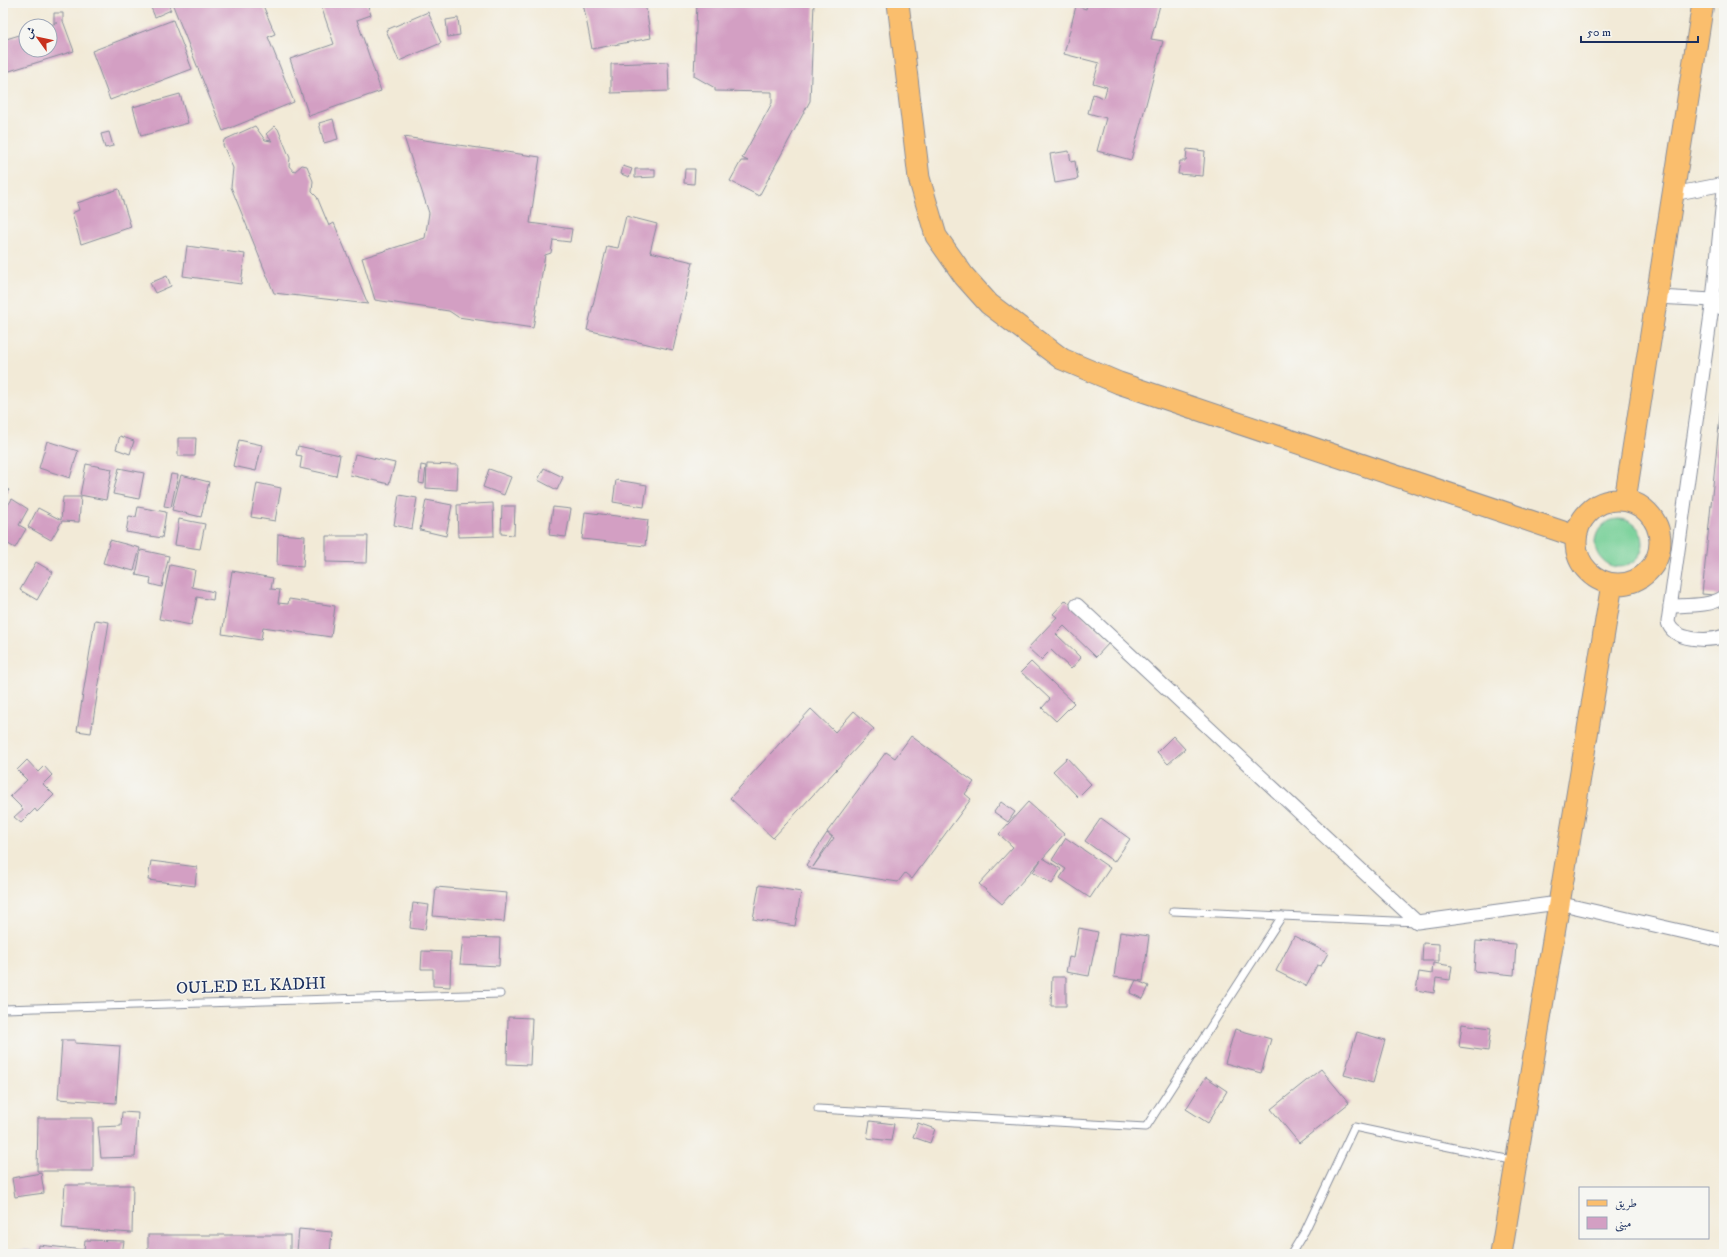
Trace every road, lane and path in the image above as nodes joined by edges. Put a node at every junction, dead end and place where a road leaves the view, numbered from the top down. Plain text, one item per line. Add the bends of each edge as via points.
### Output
1 (898, 3) edge
2 (1703, 3) edge
3 (1724, 184) edge
4 (1724, 189) edge
5 (1673, 194) junction
6 (1656, 297) junction
7 (1713, 300) junction
8 (1724, 310) edge
9 (1625, 500) junction
10 (1575, 536) junction
11 (1612, 584) junction
12 (1724, 598) edge
13 (1077, 605) dead end
14 (1670, 606) junction
15 (1724, 636) edge
16 (1558, 903) junction
17 (1173, 911) dead end
18 (1282, 916) junction
19 (1416, 922) junction
20 (1724, 941) edge
21 (500, 994) dead end
22 (3, 1009) edge
23 (818, 1109) dead end
24 (1516, 1161) junction
25 (1291, 1254) edge
26 (1501, 1254) edge

1 - 10 main road via 919,178 936,236 964,276 988,304 1062,359 1119,383
2 - 5 main road
3 - 5 street
4 - 7 street
5 - 6 main road
6 - 7 street
6 - 9 main road
7 - 8 street
7 - 14 street
9 - 10 main road via 1611,500 1598,504 1587,512 1579,523
9 - 11 main road via 1643,508 1656,522 1660,548 1656,561 1648,572 1632,582
10 - 11 main road via 1576,553 1584,568 1596,579
11 - 16 main road
12 - 14 street via 1704,604
13 - 19 street
14 - 15 street via 1668,622 1670,629 1677,634 1695,639
16 - 19 street
16 - 20 street
16 - 24 main road
17 - 18 lane
18 - 19 lane
18 - 23 lane via 1146,1126
21 - 22 lane, OULED EL KADHI
24 - 25 lane via 1354,1128
24 - 26 main road

